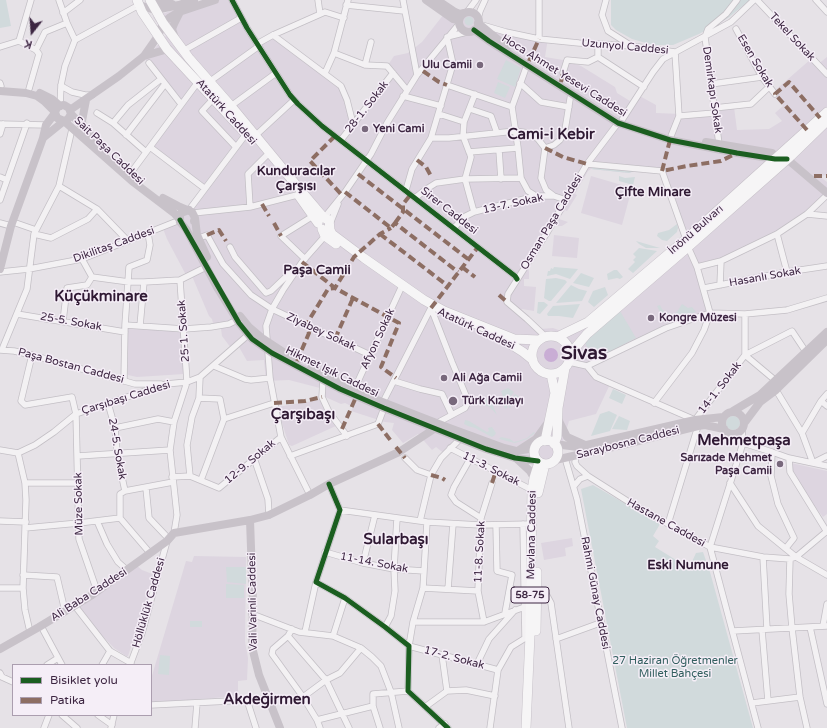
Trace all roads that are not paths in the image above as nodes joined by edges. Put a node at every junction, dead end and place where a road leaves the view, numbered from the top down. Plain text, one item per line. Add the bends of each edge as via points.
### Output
1 (31, 0) edge
2 (59, 0) edge
3 (80, 0) edge
4 (150, 0) edge
5 (156, 0) edge
6 (194, 0) edge
7 (215, 0) edge
8 (232, 0) edge
9 (318, 0) edge
10 (404, 0) edge
11 (426, 0) edge
12 (437, 0) edge
13 (476, 0) edge
14 (484, 0) edge
15 (539, 0) edge
16 (606, 0) edge
17 (737, 0) edge
18 (754, 0) edge
19 (757, 0) edge
20 (816, 0) edge
21 (138, 2) edge
22 (347, 2) edge
23 (180, 8) junction
24 (155, 10) junction
25 (404, 11) junction
26 (827, 12) edge
27 (63, 13) junction
28 (320, 14) junction
29 (462, 17) junction
30 (241, 18) junction
31 (344, 18) junction
32 (67, 22) junction
33 (163, 23) junction
34 (474, 26) junction
35 (736, 29) dead end
36 (506, 32) junction
37 (273, 34) junction
38 (158, 36) junction
39 (447, 37) junction
40 (704, 37) junction
41 (539, 39) junction
42 (19, 40) junction
43 (75, 40) junction
44 (175, 41) junction
45 (371, 42) dead end
46 (501, 43) junction
47 (598, 44) junction
48 (258, 45) junction
49 (632, 46) junction
50 (0, 47) edge
51 (36, 50) junction
52 (168, 50) junction
53 (183, 51) junction
54 (675, 52) junction
55 (334, 53) junction
56 (598, 57) junction
57 (147, 59) junction
58 (365, 65) junction
59 (527, 66) junction
60 (325, 73) junction
61 (394, 73) junction
62 (563, 73) dead end
63 (276, 74) junction
64 (827, 74) edge
65 (417, 75) junction
66 (762, 78) junction
67 (163, 81) junction
68 (198, 82) junction
69 (209, 82) junction
70 (520, 83) junction
71 (61, 84) junction
72 (710, 84) junction
73 (447, 85) junction
74 (0, 86) edge
75 (644, 87) junction
76 (769, 87) junction
77 (29, 89) junction
78 (407, 90) junction
79 (571, 93) junction
80 (475, 94) junction
81 (775, 94) dead end
82 (403, 96) junction
83 (89, 97) junction
84 (214, 98) junction
85 (294, 100) junction
86 (181, 104) junction
87 (231, 106) junction
88 (441, 106) junction
89 (512, 106) junction
90 (569, 107) junction
91 (470, 109) junction
92 (56, 110) junction
93 (715, 111) junction
94 (70, 112) junction
95 (827, 112) edge
96 (97, 113) dead end
97 (439, 114) junction
98 (679, 116) junction
99 (64, 121) junction
100 (620, 121) junction
101 (464, 122) junction
102 (26, 123) junction
103 (826, 123) edge
104 (1, 124) edge
105 (46, 124) junction
106 (113, 124) junction
107 (353, 124) junction
108 (72, 129) junction
109 (84, 129) junction
110 (515, 131) junction
111 (497, 133) junction
112 (0, 134) edge
113 (126, 135) junction
114 (250, 135) junction
115 (463, 136) junction
116 (671, 136) junction
117 (43, 138) junction
118 (431, 138) junction
119 (341, 140) junction
120 (719, 144) junction
121 (236, 147) junction
122 (518, 148) junction
123 (545, 148) junction
124 (148, 150) junction
125 (499, 150) junction
126 (469, 152) junction
127 (266, 156) junction
128 (783, 157) junction
129 (367, 160) junction
130 (587, 164) junction
131 (130, 174) junction
132 (0, 177) edge
133 (521, 178) junction
134 (464, 179) junction
135 (501, 179) junction
136 (7, 180) junction
137 (59, 186) junction
138 (827, 186) edge
139 (204, 188) junction
140 (406, 190) junction
141 (827, 194) edge
142 (298, 195) junction
143 (536, 196) junction
144 (554, 196) junction
145 (415, 198) junction
146 (0, 200) edge
147 (566, 200) junction
148 (250, 207) junction
149 (97, 209) junction
150 (474, 212) junction
151 (192, 214) junction
152 (807, 214) junction
153 (827, 216) edge
154 (180, 221) junction
155 (0, 223) edge
156 (12, 224) junction
157 (323, 225) junction
158 (454, 228) junction
159 (35, 232) junction
160 (148, 233) junction
161 (777, 234) junction
162 (199, 238) junction
163 (128, 241) junction
164 (687, 243) junction
165 (230, 246) dead end
166 (82, 259) junction
167 (303, 261) junction
168 (721, 261) junction
169 (827, 266) edge
170 (206, 267) junction
171 (696, 267) junction
172 (0, 269) edge
173 (29, 269) junction
174 (0, 272) edge
175 (787, 272) junction
176 (92, 277) junction
177 (517, 279) junction
178 (180, 280) junction
179 (129, 282) junction
180 (144, 282) junction
181 (720, 285) junction
182 (401, 288) junction
183 (704, 288) junction
184 (827, 298) edge
185 (431, 308) junction
186 (272, 309) junction
187 (710, 313) junction
188 (17, 314) junction
189 (745, 314) junction
190 (237, 320) junction
191 (62, 321) junction
192 (125, 325) junction
193 (140, 326) junction
194 (184, 329) junction
195 (125, 332) junction
196 (827, 332) edge
197 (248, 335) junction
198 (557, 337) junction
199 (542, 339) junction
200 (827, 340) edge
201 (267, 346) junction
202 (1, 348) edge
203 (806, 352) junction
204 (32, 355) junction
205 (370, 355) junction
206 (745, 355) junction
207 (533, 360) junction
208 (568, 361) junction
209 (214, 366) junction
210 (587, 366) junction
211 (551, 374) junction
212 (200, 377) junction
213 (270, 378) junction
214 (323, 380) junction
215 (124, 381) junction
216 (394, 381) junction
217 (776, 381) junction
218 (187, 382) junction
219 (166, 384) junction
220 (354, 390) junction
221 (776, 390) junction
222 (827, 394) edge
223 (199, 398) junction
224 (820, 401) junction
225 (108, 403) junction
226 (274, 403) junction
227 (654, 403) junction
228 (383, 405) junction
229 (827, 406) edge
230 (733, 411) junction
231 (76, 414) junction
232 (452, 416) junction
233 (723, 417) junction
234 (224, 419) junction
235 (554, 419) junction
236 (174, 422) junction
237 (696, 423) junction
238 (438, 426) junction
239 (743, 426) junction
240 (115, 428) junction
241 (724, 429) junction
242 (802, 433) junction
243 (731, 434) junction
244 (347, 436) junction
245 (281, 437) junction
246 (460, 439) junction
247 (551, 443) junction
248 (743, 443) junction
249 (586, 445) junction
250 (450, 448) junction
251 (535, 448) junction
252 (0, 450) edge
253 (170, 450) junction
254 (772, 452) junction
255 (18, 453) junction
256 (117, 454) junction
257 (516, 454) junction
258 (78, 456) junction
259 (290, 456) junction
260 (576, 456) junction
261 (827, 456) edge
262 (254, 458) junction
263 (405, 458) dead end
264 (565, 458) junction
265 (789, 458) junction
266 (470, 459) junction
267 (555, 460) junction
268 (540, 462) junction
269 (813, 463) junction
270 (827, 466) edge
271 (431, 475) junction
272 (190, 476) junction
273 (588, 476) junction
274 (534, 478) junction
275 (173, 479) junction
276 (201, 480) junction
277 (25, 483) junction
278 (492, 483) dead end
279 (730, 483) junction
280 (78, 484) junction
281 (329, 484) junction
282 (574, 486) junction
283 (146, 488) junction
284 (532, 490) junction
285 (125, 491) junction
286 (310, 495) junction
287 (340, 510) junction
288 (269, 514) junction
289 (375, 515) junction
290 (120, 518) junction
291 (397, 518) junction
292 (481, 518) junction
293 (250, 520) junction
294 (0, 521) edge
295 (97, 521) junction
296 (420, 521) junction
297 (427, 522) junction
298 (79, 523) junction
299 (453, 524) junction
300 (496, 524) junction
301 (527, 524) junction
302 (668, 524) junction
303 (25, 525) junction
304 (480, 525) junction
305 (827, 532) edge
306 (170, 538) junction
307 (710, 547) junction
308 (786, 548) junction
309 (325, 552) junction
310 (150, 553) junction
311 (762, 557) junction
312 (796, 557) junction
313 (790, 559) junction
314 (363, 563) junction
315 (394, 569) junction
316 (127, 570) junction
317 (424, 571) junction
318 (23, 575) junction
319 (827, 575) edge
320 (316, 582) junction
321 (0, 588) edge
322 (23, 588) junction
323 (423, 588) junction
324 (537, 588) junction
325 (448, 589) junction
326 (478, 590) junction
327 (98, 591) junction
328 (344, 598) junction
329 (827, 604) edge
330 (75, 606) junction
331 (527, 606) junction
332 (516, 610) junction
333 (65, 611) junction
334 (252, 614) junction
335 (505, 614) junction
336 (413, 622) junction
337 (484, 622) junction
338 (600, 623) junction
339 (41, 626) junction
340 (825, 626) edge
341 (386, 627) junction
342 (810, 627) junction
343 (792, 628) junction
344 (292, 629) junction
345 (764, 630) junction
346 (30, 632) junction
347 (305, 632) junction
348 (733, 632) junction
349 (288, 636) junction
350 (333, 636) junction
351 (527, 637) junction
352 (556, 639) junction
353 (409, 646) junction
354 (0, 648) edge
355 (361, 648) junction
356 (110, 651) junction
357 (442, 655) junction
358 (58, 658) junction
359 (49, 664) edge
360 (61, 664) edge
361 (103, 664) edge
362 (130, 664) edge
363 (477, 664) junction
364 (498, 670) junction
365 (1, 677) edge
366 (326, 680) junction
367 (12, 682) edge
368 (408, 691) junction
369 (447, 691) junction
370 (391, 692) junction
371 (494, 696) junction
372 (303, 697) junction
373 (800, 697) junction
374 (247, 700) junction
375 (268, 700) junction
376 (768, 701) junction
377 (197, 703) junction
378 (752, 703) junction
379 (827, 704) edge
380 (152, 705) edge
381 (374, 706) junction
382 (425, 707) junction
383 (343, 713) junction
384 (49, 716) edge
385 (63, 716) edge
386 (99, 716) edge
387 (114, 716) edge
388 (317, 720) junction
389 (112, 726) edge
390 (447, 726) edge
391 (44, 728) edge
392 (77, 728) edge
393 (195, 728) edge
394 (256, 728) edge
395 (280, 728) edge
396 (320, 728) edge
397 (349, 728) edge
398 (380, 728) edge
399 (399, 728) edge
400 (439, 728) edge
401 (490, 728) edge
402 (526, 728) edge
403 (531, 728) edge
404 (569, 728) edge
405 (622, 728) edge
406 (758, 728) edge
407 (807, 728) edge

1 - 42 street
2 - 27 street
3 - 27 street
4 - 24 main road, Atatürk Caddesi
5 - 23 street
6 - 23 street
7 - 23 street
8 - 30 street, Sirer Caddesi
9 - 28 street
10 - 25 street
11 - 29 street via 453,18
12 - 29 street
13 - 29 street
14 - 34 street
15 - 41 street
16 - 49 street via 602,15 608,31
17 - 40 street via 726,14 708,29
18 - 40 street, Uzunyol Caddesi via 731,22
19 - 64 street, Tekel Sokak
20 - 26 street
21 - 24 street
21 - 38 main road, Atatürk Caddesi
21 - 43 street
22 - 25 street
22 - 31 street
23 - 24 street
23 - 33 street
23 - 44 street via 172,29
24 - 33 main road, Atatürk Caddesi
25 - 65 street
27 - 32 street
28 - 31 street via 325,12
28 - 37 street
29 - 34 street via 474,14
29 - 34 street via 462,29
29 - 39 street
30 - 48 street, Sirer Caddesi
30 - 53 street
31 - 55 street
32 - 43 street
32 - 51 street via 45,32
33 - 38 street
33 - 44 main road, Atatürk Caddesi
34 - 36 street, Uzunyol Caddesi
34 - 39 street
34 - 46 street, Hoca Ahmet Yesevi Caddesi via 487,29
34 - 59 street, Hoca Ahmet Yesevi Caddesi
35 - 66 street, Esen Sokak
36 - 41 street, Uzunyol Caddesi
36 - 46 street via 501,37
37 - 48 street
37 - 60 street
38 - 52 main road, Atatürk Caddesi
38 - 57 street
39 - 65 street
39 - 73 street via 453,64
40 - 54 street, Uzunyol Caddesi
40 - 72 street, Demirkapı Sokak
41 - 47 street, Uzunyol Caddesi
42 - 50 street
42 - 51 street
43 - 71 street
44 - 53 main road, Atatürk Caddesi
45 - 58 street
46 - 100 street, Hoca Ahmet Yesevi Caddesi
47 - 49 street, Uzunyol Caddesi
47 - 56 street
48 - 63 street, Sirer Caddesi
48 - 69 street
49 - 54 street, Uzunyol Caddesi
51 - 77 street via 38,54
52 - 57 street
52 - 68 main road, Atatürk Caddesi
53 - 69 main road, Atatürk Caddesi
54 - 75 street, Osman Paşa Caddesi via 664,59
54 - 98 street
55 - 58 street
55 - 60 street
56 - 62 street via 588,62 566,60
56 - 75 street
57 - 67 street
57 - 83 street
58 - 61 street via 387,66
59 - 70 street
59 - 79 street, Hoca Ahmet Yesevi Caddesi
60 - 107 street via 341,86
61 - 78 street
61 - 107 street, 28-1. Sokak
63 - 85 street, Sirer Caddesi
63 - 87 street
65 - 78 street
66 - 72 street
66 - 76 street, Esen Sokak
67 - 86 street
67 - 106 street via 128,105
67 - 113 street
68 - 84 main road, Atatürk Caddesi
68 - 86 street
69 - 87 main road, Atatürk Caddesi
70 - 89 street
70 - 90 street via 541,102
71 - 83 street via 72,92
71 - 92 street
72 - 93 street, Demirkapı Sokak
73 - 80 street
73 - 88 street
74 - 77 street
74 - 92 street via 37,96
75 - 100 street, Osman Paşa Caddesi
76 - 81 street, Esen Sokak
76 - 93 street via 751,104
77 - 92 street via 52,99
78 - 82 street
79 - 90 street
79 - 100 street, Hoca Ahmet Yesevi Caddesi
80 - 89 street
80 - 91 street
82 - 88 street
82 - 129 street
83 - 94 street
83 - 109 street via 82,121
84 - 114 main road, Atatürk Caddesi
84 - 121 street via 202,111
85 - 114 street
85 - 119 street, Sirer Caddesi
86 - 124 street
87 - 114 main road, Atatürk Caddesi
88 - 97 street
89 - 110 street
90 - 123 street via 565,130 560,140
91 - 101 street
91 - 111 street via 491,116
92 - 94 street via 66,106
92 - 99 street via 58,119
92 - 105 street
93 - 98 street
93 - 120 street, Demirkapı Sokak
94 - 99 street via 68,119
94 - 109 street, Sait Paşa Caddesi
95 - 128 main road, İnönü Bulvarı
96 - 106 street
97 - 101 street
97 - 118 street
98 - 116 street
99 - 108 street, Sait Paşa Caddesi
99 - 117 street
100 - 116 street, Hoca Ahmet Yesevi Caddesi
100 - 128 street, Hoca Ahmet Yesevi Caddesi via 670,140 724,151
100 - 130 street, Osman Paşa Caddesi
101 - 115 street
102 - 104 street
102 - 105 street
102 - 136 street
103 - 128 main road, İnönü Bulvarı
104 - 112 street
105 - 117 street
106 - 113 street
107 - 119 street, 28-1. Sokak
108 - 137 street
108 - 154 street, Sait Paşa Caddesi via 174,213
109 - 131 street, Sait Paşa Caddesi
110 - 111 street
110 - 122 street
110 - 123 street via 529,133
111 - 115 street
113 - 124 street
114 - 121 street
114 - 127 main road, Atatürk Caddesi
114 - 157 main road, Atatürk Caddesi
115 - 118 street
115 - 126 street
116 - 120 street, Hoca Ahmet Yesevi Caddesi
117 - 156 street
118 - 140 street via 412,169
119 - 129 street, Sirer Caddesi
120 - 128 street, Hoca Ahmet Yesevi Caddesi
121 - 139 street
122 - 125 street
122 - 133 street
123 - 144 street via 541,178 546,190
124 - 131 street
124 - 139 street
125 - 126 street
125 - 135 street
126 - 134 street via 471,157
127 - 142 main road, Atatürk Caddesi
127 - 148 street via 248,174
128 - 138 street
128 - 141 street
128 - 164 main road, İnönü Bulvarı
129 - 140 street, Sirer Caddesi
129 - 157 street
130 - 147 street, Osman Paşa Caddesi
130 - 164 street via 662,171
131 - 151 street, Sait Paşa Caddesi via 166,200
132 - 136 street
133 - 135 street
133 - 143 street via 528,191
134 - 135 street
134 - 145 street via 436,183
134 - 150 street
136 - 146 street
137 - 149 street
137 - 159 street
139 - 151 street
140 - 145 street, Sirer Caddesi
141 - 152 street
142 - 148 street
142 - 157 main road, Atatürk Caddesi
143 - 144 street, 13-7. Sokak
143 - 150 street, 13-7. Sokak
144 - 147 street, 13-7. Sokak
145 - 158 street, Sirer Caddesi
147 - 177 street, Osman Paşa Caddesi
148 - 151 street
149 - 159 street via 88,219 51,238
149 - 163 street
150 - 158 street, 13-7. Sokak via 464,217
151 - 154 street via 182,213
151 - 154 street via 194,223 189,226
151 - 162 street, Hikmet Işık Caddesi
152 - 153 street
152 - 161 street
154 - 160 street, Dikilitaş Caddesi
154 - 170 street, Hikmet Işık Caddesi
155 - 156 street
156 - 159 street
156 - 172 street
157 - 167 street
157 - 167 street via 281,236
157 - 182 main road, Atatürk Caddesi
157 - 199 main road, Atatürk Caddesi via 357,254 444,311 514,339
158 - 177 street, Sirer Caddesi
159 - 173 street
160 - 163 street, Dikilitaş Caddesi
160 - 179 street via 150,245 147,260 129,267
161 - 168 street
161 - 175 street
162 - 186 street, Ziyabey Sokak via 207,235 223,264 251,295
162 - 201 street, Hikmet Işık Caddesi via 240,316
163 - 166 street, Dikilitaş Caddesi
164 - 171 street
164 - 198 main road, İnönü Bulvarı via 588,322
164 - 208 main road, İnönü Bulvarı via 587,334
165 - 167 street via 235,256 266,293
166 - 173 street, Dikilitaş Caddesi
166 - 176 street
167 - 186 street
168 - 171 street
168 - 181 street
169 - 175 street, Hasanlı Sokak
170 - 178 street
170 - 190 street, Hikmet Işık Caddesi
171 - 183 street
173 - 174 street, Dikilitaş Caddesi
173 - 188 street via 27,289
175 - 181 street, Hasanlı Sokak
176 - 179 street
176 - 191 street via 86,285 66,288
177 - 199 street, Osman Paşa Caddesi via 508,294 507,302 528,319
178 - 180 street
178 - 194 street, 25-1. Sokak
179 - 180 street
179 - 192 street
180 - 193 street
181 - 183 street, Hasanlı Sokak
182 - 185 main road, Atatürk Caddesi
182 - 205 street, Afyon Sokak
183 - 187 street
184 - 189 street via 787,310
185 - 207 main road, Atatürk Caddesi via 513,344
185 - 216 street
185 - 232 street via 468,402 465,408
186 - 201 street via 266,326
186 - 205 street, Ziyabey Sokak
187 - 189 street
187 - 210 street via 666,328
187 - 227 street via 692,353
188 - 191 street, 25-5. Sokak
188 - 202 street
189 - 206 street
190 - 194 street via 229,324
190 - 197 street, Hikmet Işık Caddesi
191 - 195 street, 25-5. Sokak
192 - 193 street
192 - 195 street
193 - 194 street
194 - 218 street, 25-1. Sokak
195 - 215 street
196 - 203 street
197 - 201 street, Hikmet Işık Caddesi
197 - 209 street, Çarşıbaşı Caddesi
198 - 199 main road
198 - 208 main road via 569,348
199 - 207 main road via 533,351
200 - 221 street
201 - 213 street
201 - 214 street, Hikmet Işık Caddesi
201 - 220 street, Hikmet Işık Caddesi
202 - 204 street, Paşa Bostan Caddesi
203 - 206 street via 792,331
203 - 217 street
204 - 215 street, Paşa Bostan Caddesi
204 - 231 street, Müze Sokak via 21,401 25,405 72,397
205 - 220 street, Afyon Sokak
206 - 217 street
206 - 237 street, 14-1. Sokak
207 - 211 main road via 540,370
208 - 210 street
208 - 211 main road via 560,372
208 - 235 main road
209 - 212 street, Çarşıbaşı Caddesi
209 - 213 street via 245,379
210 - 227 street via 596,378
211 - 235 main road via 555,393
212 - 218 street, Çarşıbaşı Caddesi
212 - 223 street
213 - 226 street
214 - 228 street, Hikmet Işık Caddesi via 350,394
214 - 244 street via 322,397 329,412
215 - 219 street, Paşa Bostan Caddesi via 135,384
216 - 228 street
216 - 232 street via 442,394
217 - 230 street via 760,395
218 - 219 street, Çarşıbaşı Caddesi
218 - 236 street, Höllüklük Caddesi
219 - 225 street, Çarşıbaşı Caddesi
220 - 228 street, Hikmet Işık Caddesi
221 - 239 street via 760,402
221 - 242 street
222 - 224 street
223 - 234 street via 220,399
223 - 272 street via 188,431
224 - 229 street
224 - 242 street
225 - 231 street, Çarşıbaşı Caddesi
225 - 240 street, 24-5. Sokak
226 - 234 street
226 - 245 street
227 - 237 street
228 - 238 street, Hikmet Işık Caddesi
228 - 244 street via 378,424
230 - 233 street
230 - 239 street via 741,415
231 - 255 street, Çarşıbaşı Caddesi via 54,432
231 - 258 street, Müze Sokak
232 - 238 street
233 - 237 street, Saraybosna Caddesi
233 - 241 street
234 - 276 street
235 - 247 main road via 557,437
235 - 249 street via 567,437
235 - 257 street via 536,439
236 - 240 street via 158,419
236 - 253 street, Höllüklük Caddesi
237 - 241 street, Saraybosna Caddesi
237 - 249 street, Saraybosna Caddesi
237 - 260 street, Saraybosna Caddesi
237 - 302 street
238 - 246 street, Hikmet Işık Caddesi
238 - 257 street, Hikmet Işık Caddesi
238 - 281 street via 399,452
239 - 243 street via 736,434
239 - 248 street
240 - 256 street, 24-5. Sokak
241 - 243 street
242 - 269 street
243 - 248 street
244 - 259 street
245 - 259 street
245 - 262 street, 12-9. Sokak
246 - 250 street
246 - 257 street, Hikmet Işık Caddesi
247 - 249 street, Saraybosna Caddesi via 578,447
247 - 251 main road via 539,443
247 - 267 main road via 558,453
248 - 254 street
248 - 279 street
250 - 266 street, 11-3. Sokak
250 - 271 street
251 - 257 street, Hikmet Işık Caddesi
251 - 268 main road via 534,455
252 - 255 street
253 - 256 street
253 - 275 street, Höllüklük Caddesi
254 - 265 street
254 - 308 street via 771,476 778,504 794,538
255 - 277 street
256 - 258 street
256 - 285 street, 24-5. Sokak
257 - 268 street, Hikmet Işık Caddesi
257 - 274 street
258 - 280 street, Müze Sokak
259 - 286 street
260 - 264 street, Saraybosna Caddesi
260 - 273 street, Hastane Caddesi via 577,466
261 - 269 street
262 - 276 street, 12-9. Sokak via 219,488
262 - 288 street via 268,499
263 - 271 street via 417,470
264 - 267 street, Saraybosna Caddesi
264 - 282 street, Rahmi Günay Caddesi
265 - 269 street
265 - 305 street via 790,472
266 - 284 street, 11-3. Sokak
266 - 292 street via 451,495 456,502
267 - 268 main road via 551,463
268 - 274 main road, Mevlana Caddesi / 58-75
268 - 324 main road, Mevlana Caddesi / 58-75 via 536,510
269 - 270 street
271 - 296 street
272 - 275 street, 12-9. Sokak
272 - 276 street, 12-9. Sokak
273 - 282 street via 580,479
273 - 302 street, Hastane Caddesi
274 - 284 main road, Mevlana Caddesi / 58-75
275 - 283 street, 12-9. Sokak
275 - 306 street, Höllüklük Caddesi via 177,515
277 - 280 street
277 - 303 street
278 - 292 street, 11-8. Sokak
279 - 307 street
279 - 308 street via 758,526
280 - 298 street, Müze Sokak
281 - 286 street
281 - 287 street
282 - 338 street, Rahmi Günay Caddesi
283 - 285 street, 12-9. Sokak
283 - 306 street via 149,518
284 - 301 main road, Mevlana Caddesi / 58-75
285 - 290 street, 24-5. Sokak via 120,494
286 - 288 street
287 - 289 street
287 - 309 street
288 - 293 street
289 - 291 street
289 - 314 street
290 - 295 street
290 - 310 street
291 - 296 street
291 - 315 street
292 - 304 street, 11-8. Sokak
293 - 306 street
293 - 334 street, Vali Varinli Caddesi
294 - 303 street
295 - 298 street
295 - 316 street via 106,544
296 - 297 street
297 - 299 street
297 - 317 street
298 - 303 street
298 - 327 street, Müze Sokak via 79,539
299 - 304 street
299 - 325 street
300 - 301 street
300 - 304 street
300 - 335 street via 497,571 512,575
301 - 331 main road, Mevlana Caddesi / 58-75
302 - 307 street, Hastane Caddesi
303 - 318 street
304 - 326 street, 11-8. Sokak
305 - 312 street
306 - 310 street, Ali Baba Caddesi
306 - 362 street, Höllüklük Caddesi via 142,633
307 - 311 street
307 - 348 street, Hastane Caddesi
308 - 312 street
309 - 314 street, 11-14. Sokak
309 - 320 street
310 - 316 street, Ali Baba Caddesi
311 - 313 street
311 - 345 street
312 - 313 street
312 - 319 street
313 - 343 street via 789,594
314 - 315 street, 11-14. Sokak
315 - 317 street, 11-14. Sokak
315 - 341 street via 396,591
316 - 327 street, Ali Baba Caddesi
317 - 323 street
318 - 322 street
318 - 333 street via 57,577
320 - 328 street
320 - 347 street
321 - 322 street
322 - 346 street
323 - 325 street
323 - 336 street
324 - 352 street via 545,592 551,603
324 - 403 main road, Mevlana Caddesi / 58-75
325 - 326 street
326 - 337 street, 11-8. Sokak
327 - 330 street, Ali Baba Caddesi
328 - 341 street
328 - 350 street
329 - 340 street
330 - 333 street, Ali Baba Caddesi
330 - 356 street
331 - 332 street
331 - 351 main road, Mevlana Caddesi / 58-75
332 - 335 street
332 - 363 street via 489,639
333 - 339 street, Ali Baba Caddesi
334 - 344 street
334 - 375 street, Vali Varinli Caddesi via 252,648
335 - 337 street
336 - 337 street
336 - 353 street
338 - 352 street
338 - 405 street, Rahmi Günay Caddesi
339 - 346 street, Ali Baba Caddesi
339 - 358 street
340 - 342 street
341 - 353 street
342 - 343 street
342 - 379 street
343 - 345 street
343 - 373 street
344 - 347 street
344 - 349 street
345 - 348 street
345 - 376 street
346 - 354 street, Ali Baba Caddesi
347 - 350 street
348 - 378 street, Hastane Caddesi
349 - 366 street
349 - 372 street via 273,649 272,654
350 - 355 street
351 - 364 street via 511,647
351 - 402 main road, Mevlana Caddesi / 58-75
352 - 404 street
353 - 357 street, 17-2. Sokak
353 - 368 street
355 - 366 street via 340,673
355 - 370 street via 380,666
356 - 361 street
356 - 362 street
357 - 363 street, 17-2. Sokak
357 - 369 street
358 - 359 street
358 - 360 street
363 - 364 street, 17-2. Sokak
364 - 371 street
365 - 367 street
366 - 372 street
366 - 383 street
368 - 370 street
368 - 382 street
369 - 371 street via 466,690
369 - 382 street
370 - 381 street via 373,694
370 - 399 street
371 - 401 street
372 - 388 street
373 - 376 street
373 - 407 street
374 - 375 street
374 - 377 street
374 - 394 street
375 - 395 street, Vali Varinli Caddesi
376 - 378 street
377 - 380 street
377 - 393 street
378 - 406 street, Hastane Caddesi
381 - 383 street
381 - 398 street
382 - 390 street
383 - 388 street
383 - 397 street
384 - 391 street
385 - 392 street
386 - 389 street
387 - 389 street
388 - 396 street
390 - 400 street

